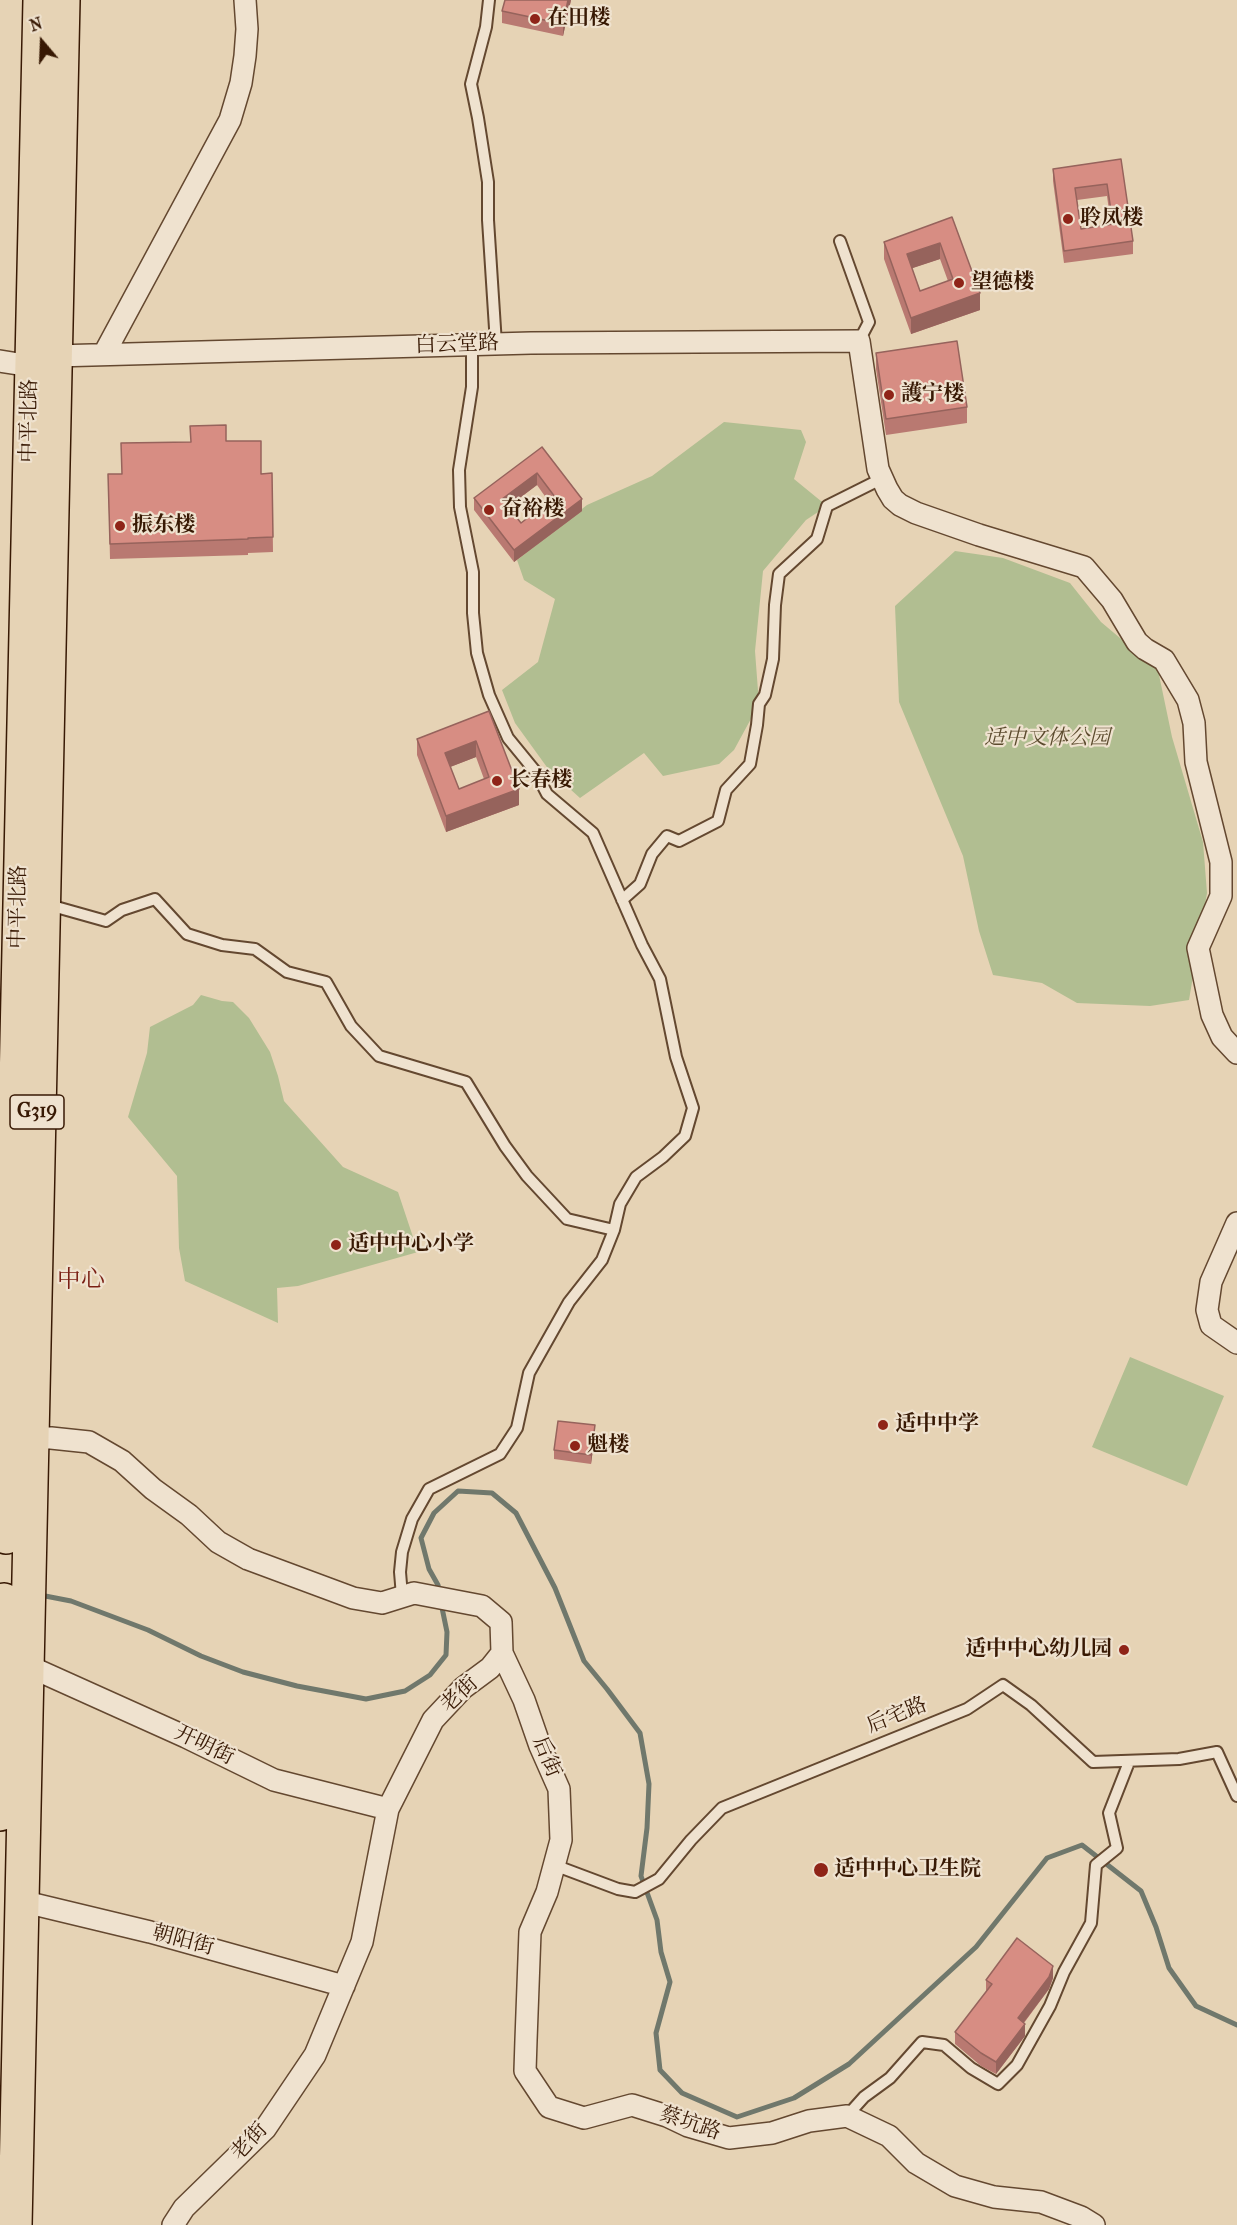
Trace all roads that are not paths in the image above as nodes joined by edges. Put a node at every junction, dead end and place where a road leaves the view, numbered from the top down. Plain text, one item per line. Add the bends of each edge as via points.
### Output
1 (40, 0) edge
2 (63, 0) edge
3 (245, 0) edge
4 (489, 0) edge
5 (840, 241) dead end
6 (859, 341) junction
7 (496, 344) junction
8 (472, 345) junction
9 (104, 354) junction
10 (29, 361) edge
11 (881, 479) junction
12 (10, 852) edge
13 (622, 900) junction
14 (42, 904) junction
15 (1237, 1053) edge
16 (1237, 1223) edge
17 (614, 1230) junction
18 (1237, 1343) edge
19 (31, 1438) junction
20 (402, 1596) junction
21 (502, 1653) junction
22 (10, 1666) edge
23 (1129, 1762) junction
24 (1237, 1796) edge
25 (388, 1809) junction
26 (0, 1814) edge
27 (554, 1865) junction
28 (21, 1901) junction
29 (344, 1986) junction
30 (847, 2116) junction
31 (15, 2225) edge
32 (173, 2225) edge
33 (1094, 2225) edge

1 - 10 highway, 中平北路 / G319
2 - 10 highway, G319
3 - 9 street via 245,56 230,120
4 - 7 lane via 471,84 488,183
5 - 6 lane via 869,322
6 - 7 street, 白云堂路
6 - 11 street
7 - 8 street, 白云堂路
8 - 9 street, 白云堂路
8 - 13 lane via 472,387 459,470 460,507 473,572 477,653 489,695 508,738 535,771 547,794 593,832
9 - 10 street, 白云堂路
10 - 12 highway, 中平北路 / G319
10 - 14 highway, G319
11 - 13 lane via 828,506 817,539 779,574 773,659 765,695 759,704 750,764 726,790 718,821 679,841 667,836 652,854 640,884
11 - 15 street via 893,499 907,510 1084,567 1112,600 1137,642 1164,660 1191,707 1196,762 1221,862 1221,896 1198,948 1212,1016 1222,1037
12 - 22 highway, 中平北路 / G319
13 - 17 lane via 660,979 676,1058 693,1108 685,1136 636,1177 620,1204
14 - 17 lane via 106,921 122,910 155,899 187,934 222,945 255,949 287,972 326,982 351,1026 379,1056 466,1082 526,1176 567,1219
14 - 19 highway, G319
16 - 18 street via 1214,1275 1207,1311 1211,1326
17 - 20 lane via 602,1260 569,1302 530,1373 517,1428 500,1454 429,1489 412,1519 402,1552
19 - 20 street via 89,1442 122,1461 218,1542 248,1559 353,1598 382,1603
19 - 22 highway, G319
20 - 21 street via 414,1593 482,1606 501,1622
21 - 25 street, 老街 via 433,1720
21 - 27 street, 后街 via 559,1789 561,1840
22 - 25 street, 开明街 via 186,1737 274,1780
22 - 26 highway, 中平北路 / G319
22 - 28 highway, G319
23 - 24 lane, 后宅路 via 1217,1752
23 - 27 lane, 后宅路 via 1093,1762 1003,1685 967,1709 722,1808 659,1879 635,1892
23 - 30 lane via 1109,1813 1117,1848 1096,1865 1091,1923 1017,2066 998,2084 944,2045 922,2042 890,2078
25 - 29 street, 老街 via 362,1942
27 - 30 street, 蔡坑路 via 530,1932 525,2071 549,2107 584,2118 632,2105 729,2138
28 - 29 street, 朝阳街
28 - 31 highway, G319
29 - 32 street, 老街 via 315,2055 265,2129 184,2208
30 - 33 street via 889,2136 916,2163 956,2186 994,2197 1041,2202

